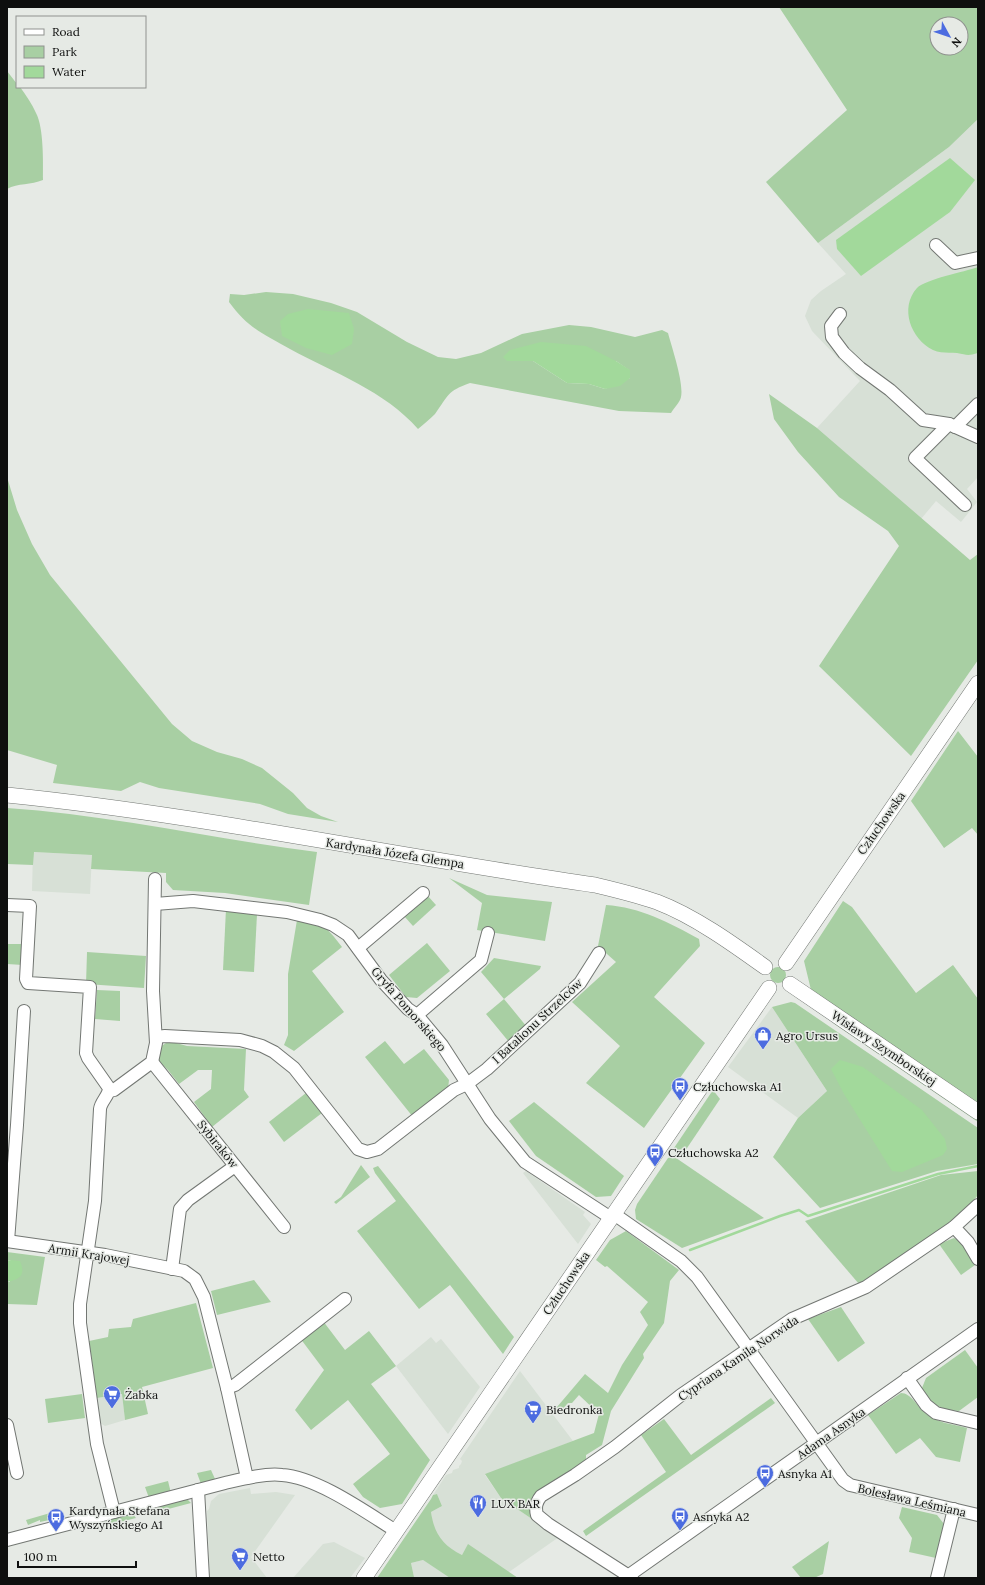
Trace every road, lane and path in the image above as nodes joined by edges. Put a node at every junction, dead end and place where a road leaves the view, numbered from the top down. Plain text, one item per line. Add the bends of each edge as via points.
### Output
1 (936, 245) dead end
2 (978, 258) edge
3 (840, 314) dead end
4 (978, 404) edge
5 (952, 426) junction
6 (978, 437) edge
7 (966, 505) dead end
8 (978, 683) edge
9 (7, 795) edge
10 (155, 879) dead end
11 (423, 893) dead end
12 (155, 904) junction
13 (7, 905) edge
14 (488, 933) dead end
15 (358, 948) junction
16 (599, 952) dead end
17 (786, 963) junction
18 (765, 967) junction
19 (790, 984) junction
20 (769, 988) junction
21 (24, 1011) dead end
22 (418, 1016) junction
23 (156, 1037) junction
24 (152, 1062) junction
25 (467, 1084) junction
26 (109, 1091) junction
27 (978, 1112) edge
28 (12, 1125) edge
29 (235, 1166) junction
30 (978, 1205) edge
31 (613, 1216) junction
32 (284, 1227) dead end
33 (954, 1227) junction
34 (7, 1241) edge
35 (87, 1253) junction
36 (978, 1259) edge
37 (172, 1269) junction
38 (345, 1299) dead end
39 (978, 1329) edge
40 (748, 1349) junction
41 (907, 1378) junction
42 (227, 1388) junction
43 (978, 1423) edge
44 (7, 1425) edge
45 (815, 1443) junction
46 (17, 1473) dead end
47 (247, 1478) junction
48 (198, 1490) junction
49 (954, 1509) junction
50 (114, 1512) junction
51 (978, 1515) edge
52 (396, 1531) junction
53 (7, 1540) edge
54 (629, 1577) edge
55 (203, 1578) edge
56 (364, 1578) edge
57 (937, 1578) edge

1 - 2 street via 955,263
3 - 5 street via 831,326 832,337 844,353 923,420
4 - 5 street
5 - 6 street
5 - 7 street via 914,458
8 - 17 main road, Człuchowska
9 - 18 main road, Kardynała Józefa Glempa via 156,814 626,892 678,912 713,931
10 - 12 street
11 - 15 street
12 - 15 street, Gryfa Pomorskiego via 193,901 287,912 333,925 348,935
12 - 23 street via 153,991
13 - 26 street via 30,906 26,979 31,984 90,987 86,1053 108,1085
14 - 22 street via 481,960
15 - 22 street, Gryfa Pomorskiego via 381,980
16 - 25 street, I Batalionu Strzelców via 580,983
17 - 18 main road via 775,961
17 - 19 main road via 792,974
18 - 20 main road via 762,978
19 - 20 main road via 782,990
19 - 27 main road, Wisławy Szymborskiej
20 - 31 main road, Człuchowska
21 - 28 street
22 - 25 street, Gryfa Pomorskiego via 442,1045
23 - 24 street
23 - 25 street, I Batalionu Strzelców via 240,1040 274,1052 294,1068 358,1150 367,1152 378,1149 454,1090
24 - 26 street
24 - 29 street, Sybiraków
25 - 31 street, Gryfa Pomorskiego via 490,1120 525,1162
26 - 35 street via 100,1109 95,1201
28 - 34 street
29 - 32 street, Sybiraków
29 - 37 street via 188,1200 180,1209
30 - 33 street, Cypriana Kamila Norwida
31 - 40 street, Bolesława Leśmiana via 681,1261 697,1277
31 - 52 main road, Człuchowska
33 - 36 street via 968,1242
33 - 40 street, Cypriana Kamila Norwida via 866,1287 792,1319
34 - 35 street, Armii Krajowej
35 - 37 street, Armii Krajowej
35 - 50 street via 80,1323 97,1444
37 - 42 street, Armii Krajowej via 190,1275 202,1291
38 - 42 street via 235,1385
39 - 41 street, Adama Asnyka
40 - 45 street, Bolesława Leśmiana
40 - 54 street, Cypriana Kamila Norwida via 681,1395 615,1447 537,1500 538,1515 548,1524
41 - 43 street via 926,1405 936,1413
41 - 45 street, Adama Asnyka
42 - 47 street, Armii Krajowej
44 - 46 street
45 - 49 street, Bolesława Leśmiana via 836,1472 850,1486
45 - 54 street, Adama Asnyka
47 - 48 street
47 - 52 street via 283,1475 311,1482
48 - 50 street
48 - 55 street
49 - 51 street, Bolesława Leśmiana
49 - 57 street
50 - 53 street
52 - 56 main road, Człuchowska

